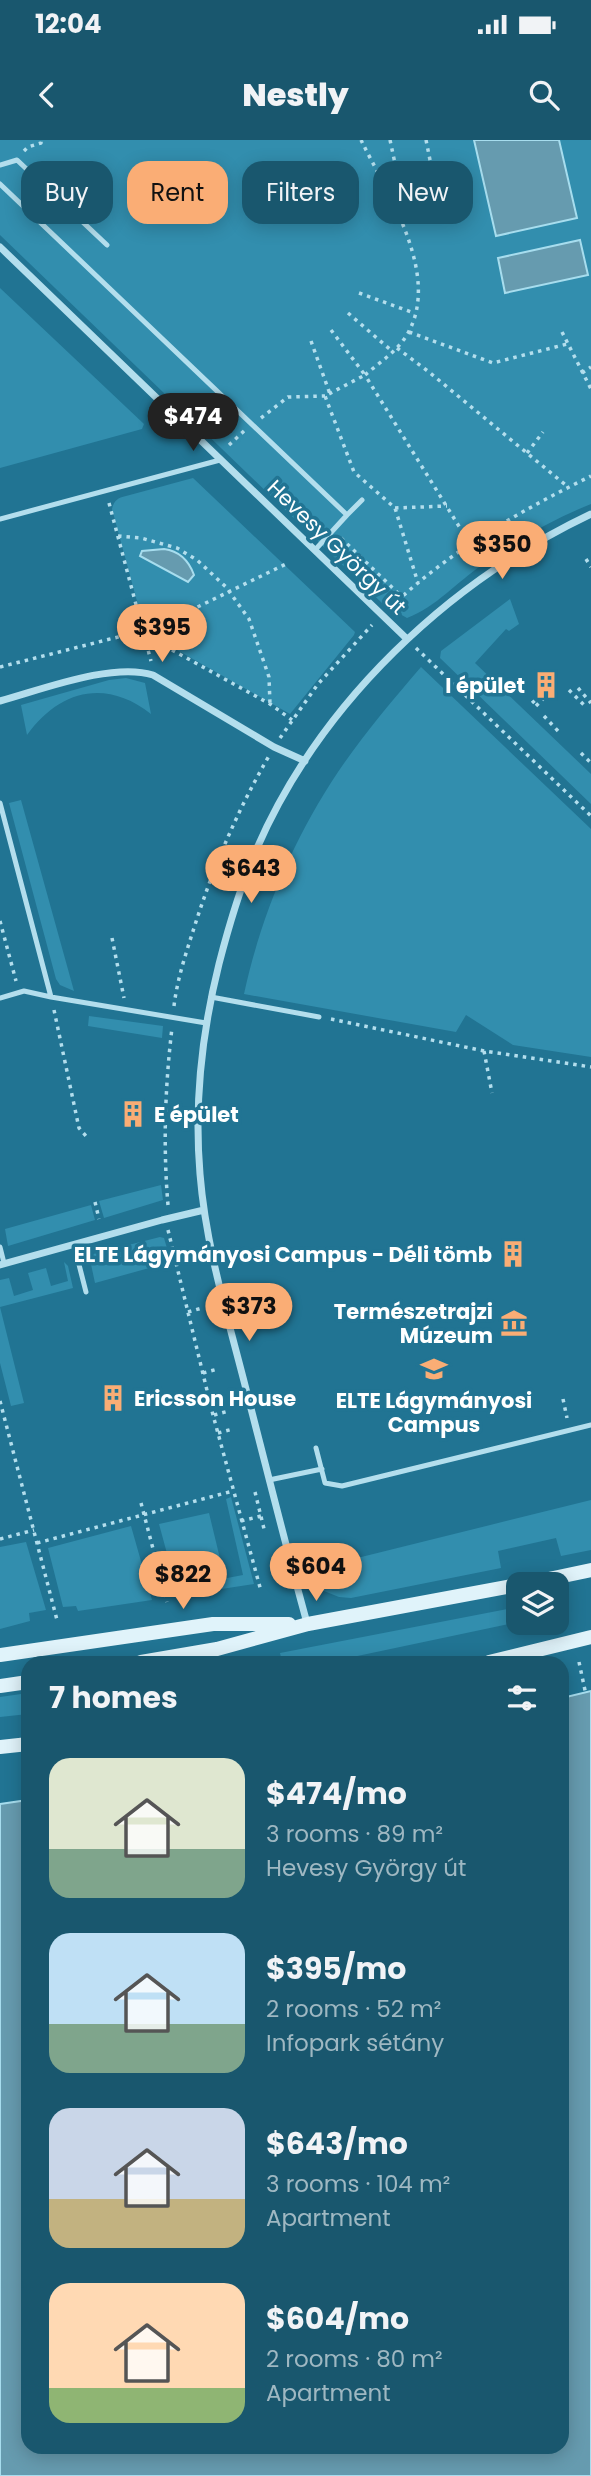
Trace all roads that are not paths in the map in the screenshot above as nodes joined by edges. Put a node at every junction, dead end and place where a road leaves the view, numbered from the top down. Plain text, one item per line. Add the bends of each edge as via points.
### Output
1 (0, 165) edge
2 (0, 184) edge
3 (107, 245) dead end
4 (0, 247) edge
5 (220, 460) junction
6 (362, 500) dead end
7 (591, 514) edge
8 (347, 515) junction
9 (0, 519) edge
10 (315, 550) junction
11 (408, 639) junction
12 (0, 701) edge
13 (305, 761) junction
14 (0, 803) edge
15 (51, 997) junction
16 (211, 997) junction
17 (0, 998) edge
18 (319, 1017) road end
19 (206, 1023) junction
20 (204, 1210) junction
21 (74, 1245) junction
22 (0, 1247) edge
23 (2, 1264) edge
24 (86, 1292) dead end
25 (591, 1425) edge
26 (316, 1448) dead end
27 (322, 1469) junction
28 (269, 1480) junction
29 (591, 1570) edge
30 (569, 1575) edge
31 (506, 1587) edge
32 (307, 1624) junction
33 (591, 1637) edge
34 (0, 1655) edge
35 (176, 1656) edge
36 (513, 1656) edge
37 (21, 1683) edge
38 (0, 1686) edge
39 (21, 1745) edge
40 (0, 1747) edge

1 - 3 lane via 17,160
2 - 8 lane
4 - 5 street, Hevesy György út
5 - 9 lane
5 - 10 street, Hevesy György út
6 - 8 lane
7 - 11 street via 508,560
8 - 10 lane
10 - 11 street, Hevesy György út
11 - 13 street via 351,701
12 - 13 street via 109,672 140,671
13 - 16 street via 258,847
14 - 15 lane
15 - 17 lane via 24,992
15 - 19 lane
16 - 18 lane
16 - 19 street
19 - 20 street via 199,1085
20 - 21 street
20 - 28 street
21 - 23 street
21 - 24 lane
22 - 23 lane
25 - 27 lane via 342,1486 325,1483
26 - 27 lane
27 - 28 lane
28 - 32 street
29 - 30 street
31 - 32 street
32 - 34 street via 213,1624
32 - 35 street
33 - 36 street
37 - 38 street
39 - 40 street

